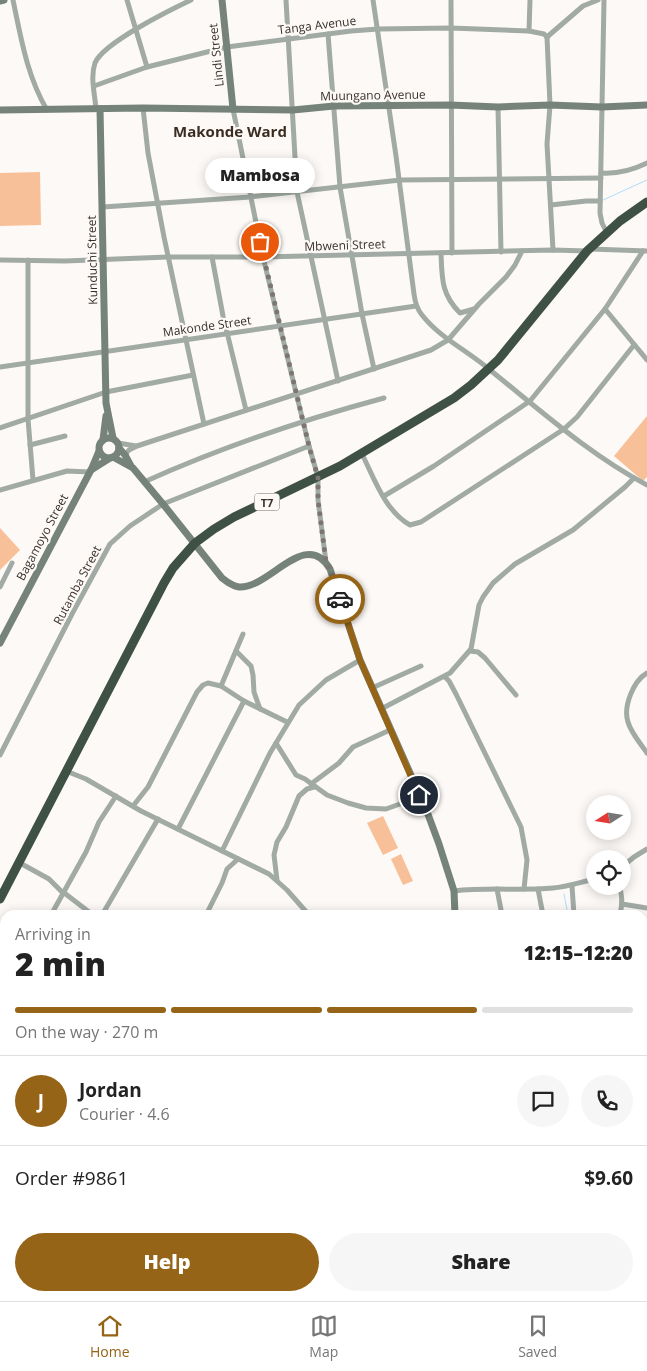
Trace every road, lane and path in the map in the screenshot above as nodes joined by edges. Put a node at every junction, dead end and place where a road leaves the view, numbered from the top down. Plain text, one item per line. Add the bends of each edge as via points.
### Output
1 (13, 0) edge
2 (127, 0) edge
3 (191, 0) edge
4 (222, 0) edge
5 (286, 0) edge
6 (373, 0) edge
7 (451, 0) edge
8 (530, 0) edge
9 (598, 0) edge
10 (604, 0) edge
11 (451, 28) junction
12 (136, 29) junction
13 (378, 29) junction
14 (529, 31) junction
15 (328, 34) junction
16 (547, 37) junction
17 (289, 39) junction
18 (227, 47) junction
19 (147, 67) junction
20 (94, 86) junction
21 (389, 105) junction
22 (450, 105) junction
23 (550, 105) junction
24 (647, 105) edge
25 (334, 106) junction
26 (498, 107) junction
27 (602, 107) junction
28 (143, 108) junction
29 (98, 109) junction
30 (233, 109) junction
31 (0, 110) edge
32 (47, 110) junction
33 (293, 110) junction
34 (647, 163) edge
35 (601, 176) junction
36 (550, 179) junction
37 (400, 180) junction
38 (452, 180) junction
39 (500, 180) junction
40 (340, 187) junction
41 (297, 192) junction
42 (250, 197) junction
43 (600, 202) junction
44 (647, 202) edge
45 (158, 203) junction
46 (551, 205) junction
47 (103, 207) junction
48 (607, 233) junction
49 (553, 250) junction
50 (588, 250) junction
51 (522, 251) junction
52 (645, 251) edge
53 (501, 252) junction
54 (409, 253) junction
55 (441, 253) junction
56 (452, 253) junction
57 (351, 255) junction
58 (311, 256) junction
59 (168, 257) junction
60 (212, 257) junction
61 (264, 258) junction
62 (0, 260) edge
63 (28, 260) junction
64 (104, 260) junction
65 (416, 306) junction
66 (474, 309) junction
67 (605, 309) junction
68 (362, 314) junction
69 (323, 320) junction
70 (280, 326) junction
71 (227, 334) junction
72 (186, 340) junction
73 (448, 340) junction
74 (634, 345) junction
75 (105, 352) junction
76 (647, 360) edge
77 (28, 362) junction
78 (0, 367) edge
79 (374, 369) junction
80 (489, 369) junction
81 (193, 376) junction
82 (338, 381) junction
83 (106, 392) junction
84 (297, 395) junction
85 (384, 398) dead end
86 (530, 401) junction
87 (246, 410) junction
88 (107, 411) junction
89 (28, 419) junction
90 (303, 421) junction
91 (204, 424) junction
92 (0, 428) edge
93 (564, 429) junction
94 (65, 436) dead end
95 (103, 440) junction
96 (117, 443) junction
97 (30, 444) junction
98 (137, 446) junction
99 (309, 446) junction
100 (99, 451) junction
101 (125, 454) junction
102 (362, 454) junction
103 (112, 457) junction
104 (133, 468) junction
105 (91, 471) junction
106 (318, 478) junction
107 (634, 478) junction
108 (33, 480) junction
109 (144, 482) junction
110 (647, 485) edge
111 (0, 490) edge
112 (384, 496) junction
113 (163, 504) junction
114 (194, 543) junction
115 (326, 562) junction
116 (12, 563) dead end
117 (0, 587) edge
118 (244, 634) dead end
119 (0, 643) edge
120 (236, 650) junction
121 (470, 650) junction
122 (360, 660) junction
123 (421, 666) dead end
124 (647, 673) edge
125 (445, 677) junction
126 (221, 686) junction
127 (372, 688) junction
128 (516, 695) dead end
129 (244, 701) junction
130 (260, 709) junction
131 (381, 710) junction
132 (287, 722) junction
133 (390, 730) junction
134 (276, 742) junction
135 (647, 753) edge
136 (0, 755) edge
137 (66, 770) junction
138 (313, 786) junction
139 (419, 795) junction
140 (116, 796) junction
141 (133, 806) junction
142 (158, 819) junction
143 (178, 829) junction
144 (647, 849) edge
145 (222, 851) junction
146 (238, 858) junction
147 (631, 860) edge
148 (20, 863) junction
149 (277, 880) junction
150 (586, 882) edge
151 (570, 886) junction
152 (496, 889) junction
153 (524, 889) junction
154 (538, 889) junction
155 (454, 891) junction
156 (63, 892) junction
157 (621, 895) edge
158 (0, 899) edge
159 (622, 904) junction
160 (647, 908) edge
161 (54, 910) edge
162 (86, 910) edge
163 (105, 910) edge
164 (208, 910) edge
165 (304, 910) edge
166 (455, 910) edge
167 (501, 910) edge
168 (542, 910) edge
169 (573, 910) edge
170 (621, 910) edge

1 - 32 street via 28,67
2 - 12 street
3 - 12 street, Kunduchi Street
4 - 18 main road, Lindi Street
5 - 17 street
6 - 13 street
7 - 11 street
8 - 14 street
9 - 16 street via 583,6
10 - 27 street
11 - 13 street, Tanga Avenue
11 - 14 street, Tanga Avenue
11 - 22 street
12 - 19 street
12 - 20 street, Kunduchi Street via 104,50 95,62
13 - 15 street, Tanga Avenue
13 - 21 street
14 - 16 street, Tanga Avenue
15 - 17 street, Tanga Avenue
15 - 25 street
16 - 23 street
17 - 18 street, Tanga Avenue
17 - 33 street
18 - 19 street, Tanga Avenue
18 - 30 main road, Lindi Street
19 - 20 street, Tanga Avenue
20 - 29 street, Kunduchi Street
21 - 22 main road, Muungano Avenue
21 - 25 main road, Muungano Avenue
21 - 37 street
22 - 26 main road, Muungano Avenue
22 - 38 street
23 - 26 main road, Muungano Avenue
23 - 27 main road, Muungano Avenue
23 - 36 street via 547,144
24 - 27 main road, Muungano Avenue
25 - 33 main road, Muungano Avenue
25 - 40 street
26 - 39 street
27 - 35 street
28 - 29 main road, Muungano Avenue
28 - 30 main road, Muungano Avenue
28 - 45 street
29 - 32 main road, Muungano Avenue
29 - 47 main road, Kunduchi Street
30 - 33 main road, Muungano Avenue
30 - 42 street
31 - 32 main road, Muungano Avenue
33 - 41 street
34 - 35 street
35 - 36 street
35 - 43 street
36 - 39 street
36 - 46 street
37 - 38 street
37 - 40 street
37 - 54 street
38 - 39 street
38 - 56 street
39 - 53 street
40 - 41 street
40 - 57 street
41 - 42 street
41 - 58 street
42 - 45 street
42 - 61 street
43 - 46 street
43 - 48 street via 602,223
44 - 48 highway, T7
45 - 47 street
45 - 59 street
46 - 49 street
47 - 64 main road, Kunduchi Street
48 - 50 highway, T7
49 - 50 street, Mbweni Street
49 - 51 street, Mbweni Street
50 - 52 street, Mbweni Street
50 - 80 highway, T7
51 - 53 street, Mbweni Street
51 - 66 street via 512,269
52 - 67 street
53 - 56 street, Mbweni Street
54 - 55 street, Mbweni Street
54 - 57 street, Mbweni Street
54 - 65 street
55 - 56 street, Mbweni Street
55 - 66 street via 442,280 448,299 460,313
57 - 58 street, Mbweni Street
57 - 68 street
58 - 61 street, Mbweni Street
58 - 69 street
59 - 60 street, Mbweni Street
59 - 64 street, Mbweni Street
59 - 72 street
60 - 61 street, Mbweni Street
60 - 71 street
61 - 70 street
62 - 63 street, Mbweni Street
63 - 64 street, Mbweni Street
63 - 77 street
64 - 75 main road, Kunduchi Street
65 - 68 street, Makonde Street
65 - 73 street
66 - 73 street
67 - 74 street
67 - 86 street
68 - 69 street, Makonde Street
68 - 79 street
69 - 70 street, Makonde Street
69 - 82 street
70 - 71 street, Makonde Street
70 - 84 street
71 - 72 street, Makonde Street
71 - 87 street
72 - 75 street, Makonde Street
72 - 81 street
73 - 79 street via 425,352
73 - 80 street
74 - 76 street
74 - 93 street
75 - 77 street, Makonde Street
75 - 83 main road, Kunduchi Street
77 - 78 street, Makonde Street
77 - 89 street
79 - 82 street
80 - 86 street
80 - 102 highway, T7 via 454,398
81 - 83 street
81 - 91 street
82 - 84 street
83 - 88 main road, Kunduchi Street
83 - 89 street
84 - 87 street
84 - 90 street
85 - 90 street
86 - 93 street
86 - 112 street
87 - 91 street
88 - 95 main road
88 - 96 main road
89 - 92 street
89 - 97 street
90 - 99 street
90 - 109 street
91 - 98 street
93 - 107 street
93 - 112 street via 415,525 394,513
94 - 97 street
95 - 96 main road via 108,438
95 - 100 main road
96 - 98 street
96 - 101 main road
96 - 103 main road via 118,452
97 - 108 street
98 - 101 street
99 - 106 street
99 - 113 street, Rutamba Street
100 - 103 main road via 105,457
100 - 105 main road, Bagamoyo Street
101 - 104 main road
102 - 106 highway, T7
102 - 112 street
103 - 104 main road
103 - 105 main road
104 - 109 main road
105 - 108 street via 67,471
105 - 119 main road, Bagamoyo Street
106 - 114 highway, T7 via 234,517
106 - 115 street
107 - 110 street
107 - 121 street via 573,530 514,564 493,583 479,605
108 - 111 street
109 - 113 main road
113 - 114 main road
113 - 136 street, Rutamba Street via 130,526 105,550
114 - 115 main road via 222,578 237,586 259,581 304,555 319,556
114 - 137 highway, T7 via 164,583
115 - 122 main road
116 - 117 street
118 - 120 street
120 - 126 street
120 - 130 street via 251,666
121 - 125 street
121 - 128 street via 485,658
122 - 127 main road
122 - 132 street via 311,692
123 - 127 street
124 - 135 street via 635,683 627,713 629,726
125 - 131 street
125 - 153 street via 521,827 527,860
126 - 129 street
126 - 141 street via 208,683 197,692 148,787
127 - 131 main road
129 - 130 street
129 - 143 street
130 - 132 street
131 - 133 main road
132 - 134 street
133 - 138 street via 353,747
133 - 139 main road
134 - 138 street via 294,773
134 - 145 street
137 - 140 street
137 - 148 highway, T7
138 - 139 street via 348,804 371,808 386,809
138 - 149 street via 299,796 277,842 274,855
139 - 155 main road
140 - 141 street
140 - 156 street
141 - 142 street
142 - 143 street
142 - 163 street
143 - 145 street
144 - 147 street
145 - 146 street
146 - 149 street
146 - 164 street via 226,869
148 - 156 street via 49,879
148 - 158 highway, T7
149 - 165 street
150 - 151 street
151 - 154 street
151 - 169 street
152 - 153 street
152 - 155 street
152 - 167 street
153 - 154 street
154 - 168 street
155 - 166 main road
156 - 161 street
156 - 162 street
157 - 159 street
159 - 160 street
159 - 170 street

